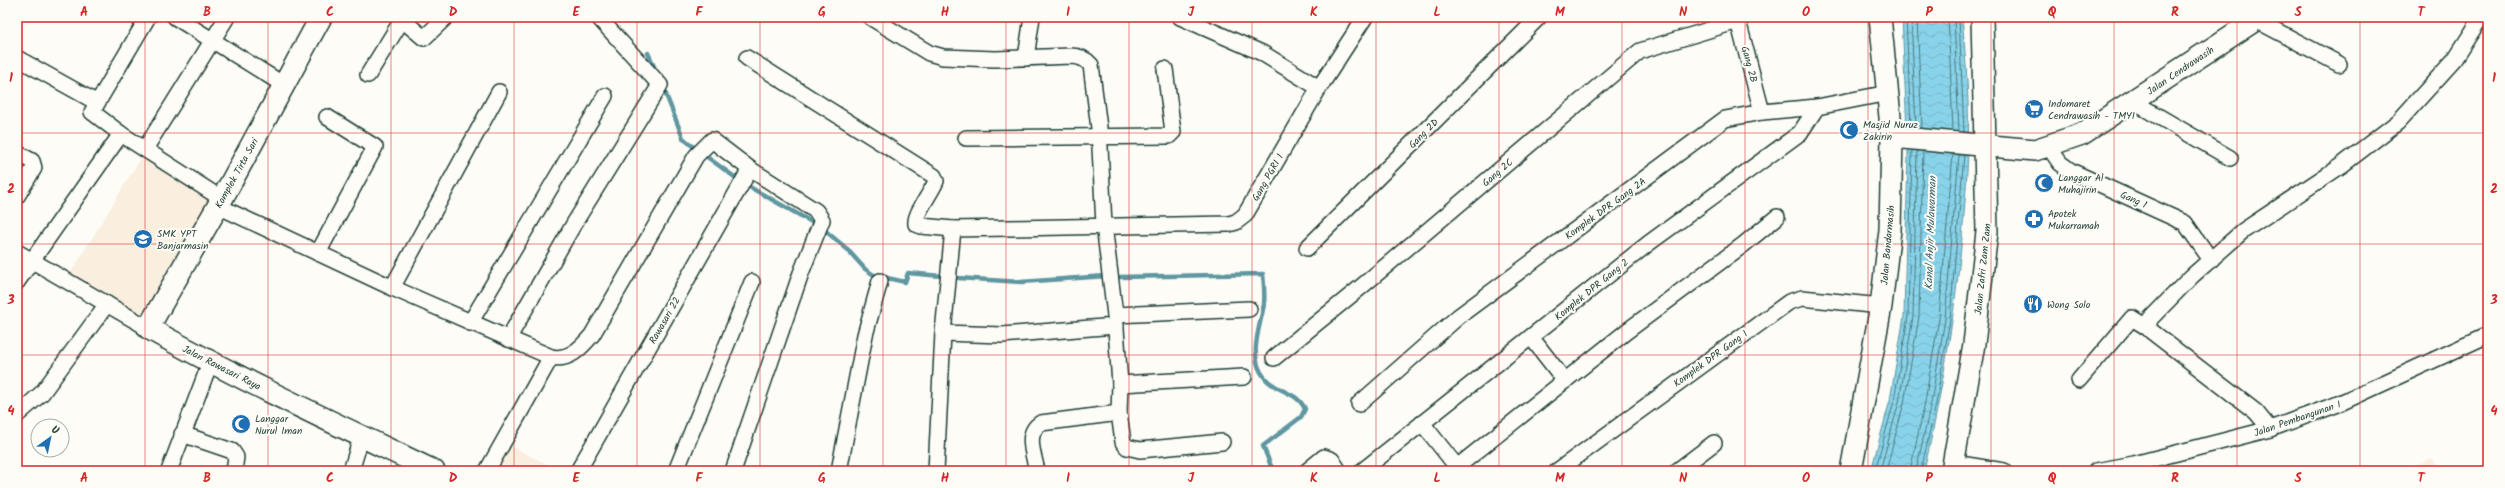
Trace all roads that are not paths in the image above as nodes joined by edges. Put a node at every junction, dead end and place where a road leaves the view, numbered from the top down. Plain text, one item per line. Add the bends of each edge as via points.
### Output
1 (175, 17) edge
2 (227, 17) edge
3 (321, 17) edge
4 (446, 17) edge
5 (598, 17) edge
6 (870, 17) edge
7 (1032, 17) edge
8 (1180, 17) edge
9 (1365, 17) edge
10 (1539, 17) edge
11 (1880, 17) edge
12 (1982, 17) edge
13 (2482, 17) edge
14 (2258, 18) edge
15 (400, 19) edge
16 (1737, 19) edge
17 (142, 20) edge
18 (213, 40) junction
19 (17, 58) edge
20 (747, 58) dead end
21 (1026, 58) junction
22 (2339, 64) dead end
23 (1166, 69) dead end
24 (368, 75) dead end
25 (284, 85) junction
26 (1319, 88) junction
27 (500, 92) dead end
28 (1888, 93) junction
29 (605, 96) dead end
30 (2132, 101) junction
31 (96, 102) junction
32 (1817, 107) junction
33 (1762, 112) junction
34 (327, 117) dead end
35 (121, 134) junction
36 (966, 138) dead end
37 (1098, 138) junction
38 (1897, 138) junction
39 (1980, 144) junction
40 (2048, 147) junction
41 (145, 149) junction
42 (17, 153) edge
43 (2230, 158) dead end
44 (750, 169) junction
45 (17, 196) edge
46 (220, 202) junction
47 (1777, 217) dead end
48 (1104, 225) junction
49 (953, 229) junction
50 (1307, 248) dead end
51 (17, 252) edge
52 (318, 253) junction
53 (33, 259) junction
54 (2210, 260) junction
55 (880, 281) dead end
56 (17, 282) edge
57 (752, 282) dead end
58 (392, 288) junction
59 (107, 304) junction
60 (1881, 306) junction
61 (1248, 309) dead end
62 (1116, 321) junction
63 (470, 323) junction
64 (148, 328) junction
65 (2148, 328) junction
66 (943, 333) junction
67 (1531, 337) junction
68 (508, 339) junction
69 (2486, 341) edge
70 (551, 357) junction
71 (1274, 358) dead end
72 (210, 363) junction
73 (1244, 377) dead end
74 (2079, 380) dead end
75 (1565, 381) junction
76 (1120, 384) junction
77 (1359, 404) dead end
78 (1119, 413) junction
79 (17, 415) edge
80 (1422, 423) junction
81 (2270, 429) junction
82 (182, 434) junction
83 (361, 438) junction
84 (1222, 442) dead end
85 (1714, 443) dead end
86 (1953, 467) edge
87 (1454, 469) edge
88 (170, 471) edge
89 (234, 471) edge
90 (351, 471) edge
91 (434, 471) edge
92 (487, 471) edge
93 (578, 471) edge
94 (676, 471) edge
95 (733, 471) edge
96 (839, 471) edge
97 (936, 471) edge
98 (1037, 471) edge
99 (1306, 471) edge
100 (1339, 471) edge
101 (1362, 471) edge
102 (1557, 471) edge
103 (1677, 471) edge
104 (1851, 471) edge
105 (2004, 471) edge
106 (2096, 471) edge

1 - 18 street
2 - 18 street
3 - 25 street, Komplek Tirta Sari
4 - 15 street via 424,38
5 - 68 street via 660,85 575,222
6 - 21 street via 934,56
7 - 21 street
8 - 26 street via 1262,53
9 - 26 street, Gang PGRI 1
10 - 50 street, Gang 2D
11 - 28 street, Jalan Bandarmasih
12 - 39 street, Jalan Zafri Zam Zam
13 - 54 street via 2455,59 2398,122 2342,165 2243,231
14 - 22 street
14 - 30 street, Jalan Cendrawasih
15 - 24 street
16 - 33 street, Gang 2B
16 - 71 street, Gang 2C via 1640,51 1362,288
17 - 31 street
18 - 25 street
18 - 41 street
19 - 31 street
20 - 49 street, Gang PGRI 1 via 929,173 936,181 916,217 916,224
21 - 37 street via 1079,56 1088,61 1091,65
23 - 37 street via 1173,132 1166,137
25 - 46 street, Komplek Tirta Sari
26 - 48 street, Gang PGRI 1 via 1245,215 1236,222
27 - 58 street
28 - 32 street, Komplek DPR Gang 2A
28 - 38 street, Jalan Bandarmasih
29 - 63 street
30 - 40 street, Jalan Cendrawasih via 2082,134
30 - 43 street
31 - 35 street via 92,109 94,115
32 - 33 street, Komplek DPR Gang 2A
32 - 67 street, Komplek DPR Gang 2 via 1800,133 1648,243
33 - 77 street, Komplek DPR Gang 2A via 1725,119 1459,316
34 - 52 street via 375,147
35 - 41 street
35 - 53 street
36 - 37 street
37 - 48 street
38 - 39 street, Jalan Cendrawasih
38 - 60 street, Jalan Bandarmasih
39 - 40 street, Jalan Cendrawasih via 2035,150
39 - 86 street, Jalan Zafri Zam Zam via 1987,232 1974,344
40 - 54 street, Gang 1 via 2060,163 2071,171 2186,223
41 - 46 street
42 - 45 street via 32,161 34,168
44 - 70 street via 712,140 696,156 592,335 575,353 561,358
44 - 93 street, Rawasari 22
44 - 95 street via 816,211 822,220 801,273
46 - 52 street
46 - 64 street, Komplek Tirta Sari
47 - 75 street
48 - 49 street, Gang PGRI 1
48 - 62 street
49 - 66 street
51 - 53 street, Jalan Rawasari Raya
52 - 58 street
53 - 56 street
53 - 59 street, Jalan Rawasari Raya
54 - 65 street via 2150,319
55 - 96 street via 865,334
57 - 94 street
58 - 63 street
59 - 64 street, Jalan Rawasari Raya
59 - 79 street via 42,393
60 - 102 street, Komplek DPR Gang 1 via 1802,298 1789,302
60 - 104 street, Jalan Bandarmasih
61 - 62 street
62 - 66 street via 1002,335
62 - 76 street
63 - 68 street
64 - 72 street, Jalan Rawasari Raya
65 - 74 street via 2132,318
65 - 81 street via 2256,412
66 - 97 street
67 - 75 street
67 - 80 street, Komplek DPR Gang 2
68 - 70 street
69 - 81 street, Jalan Pembangunan I via 2338,404
70 - 92 street
72 - 82 street
72 - 83 street, Jalan Rawasari Raya
73 - 76 street
75 - 87 street
76 - 78 street
78 - 84 street via 1123,442 1127,447 1140,450
78 - 98 street via 1041,423 1036,426 1032,430 1031,438
80 - 87 street
80 - 101 street, Komplek DPR Gang 2
81 - 106 street, Jalan Pembangunan I via 2134,464
82 - 88 street
82 - 89 street via 232,451 236,457
83 - 90 street
83 - 91 street, Jalan Rawasari Raya
85 - 103 street
86 - 105 street
99 - 100 street via 1324,457 1332,460

